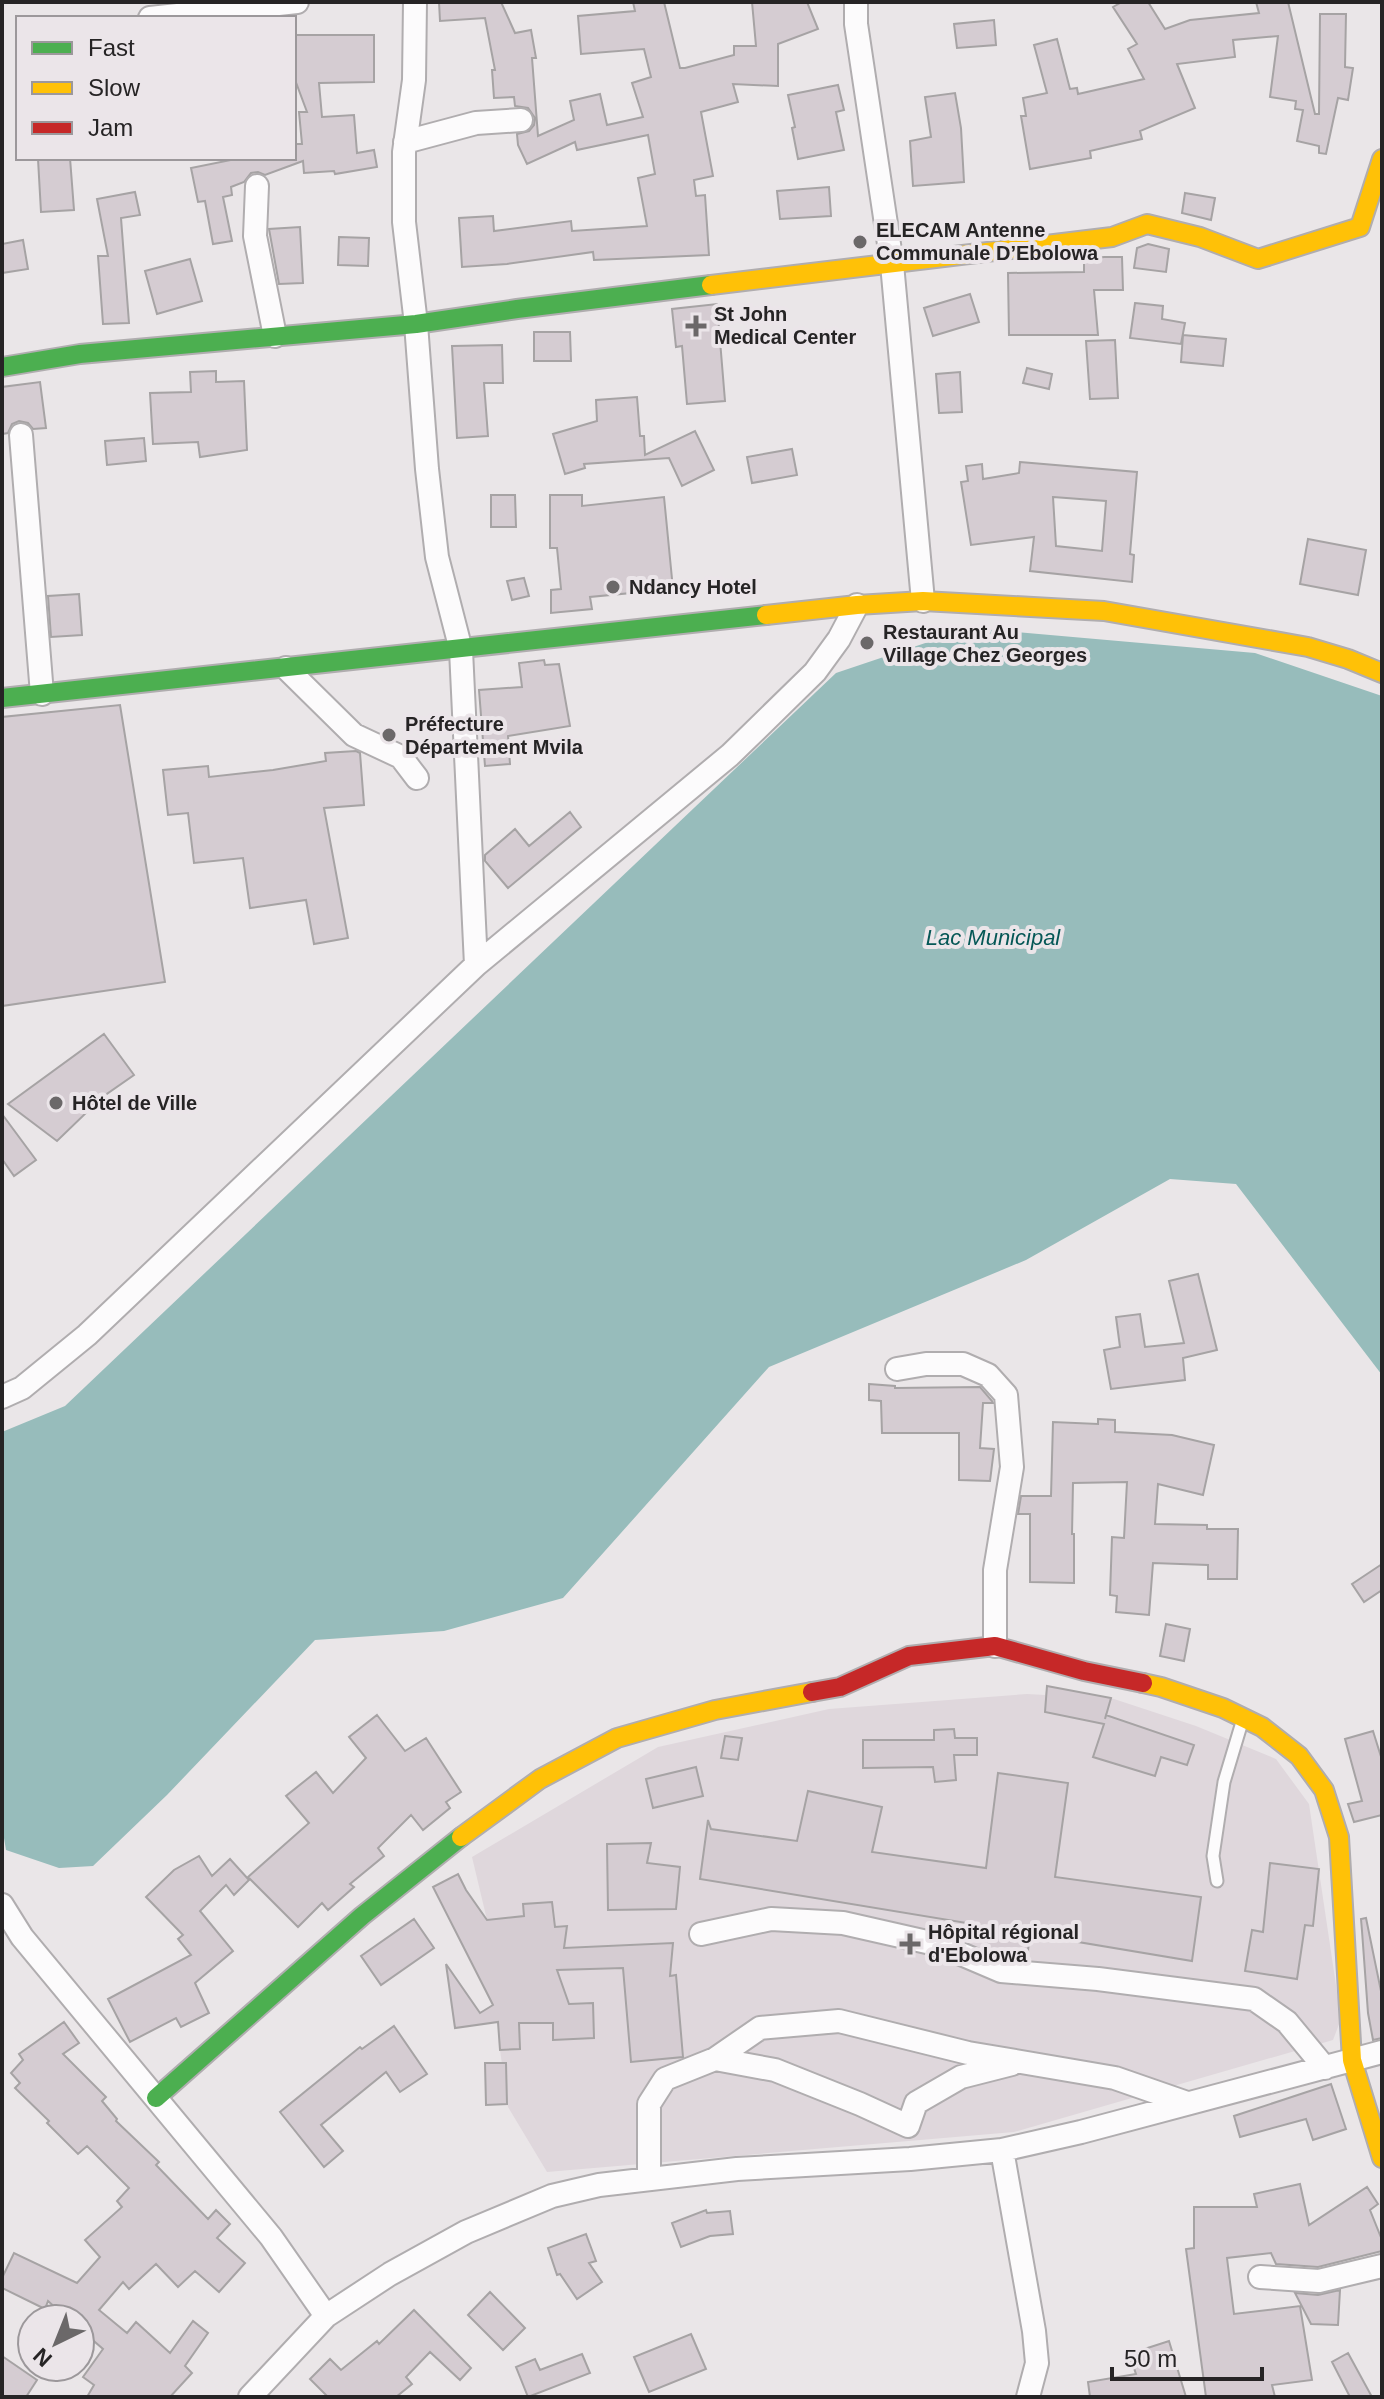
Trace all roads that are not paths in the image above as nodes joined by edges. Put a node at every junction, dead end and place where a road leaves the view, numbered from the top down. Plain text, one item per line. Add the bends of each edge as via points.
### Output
1 (297, 2) edge
2 (415, 2) edge
3 (856, 2) edge
4 (168, 16) edge
5 (521, 120) dead end
6 (405, 142) junction
7 (1382, 159) edge
8 (257, 186) dead end
9 (892, 264) junction
10 (416, 324) junction
11 (275, 336) junction
12 (2, 367) edge
13 (21, 435) dead end
14 (923, 601) junction
15 (857, 605) junction
16 (461, 650) junction
17 (286, 668) junction
18 (1382, 673) edge
19 (42, 694) junction
20 (2, 698) edge
21 (417, 778) dead end
22 (476, 965) junction
23 (897, 1369) dead end
24 (2, 1397) edge
25 (995, 1646) junction
26 (1243, 1718) junction
27 (1217, 1881) dead end
28 (2, 1905) edge
29 (701, 1934) dead end
30 (1382, 2052) edge
31 (715, 2059) junction
32 (1352, 2060) junction
33 (1021, 2062) junction
34 (1325, 2068) junction
35 (156, 2098) junction
36 (1187, 2103) junction
37 (1002, 2150) junction
38 (1382, 2158) edge
39 (649, 2179) junction
40 (1382, 2266) edge
41 (1260, 2277) dead end
42 (326, 2316) junction
43 (250, 2397) edge
44 (1028, 2397) edge

1 - 4 street
2 - 6 street via 414,80
3 - 9 street
5 - 6 street via 476,123
6 - 10 street via 404,222
7 - 9 street via 1360,227 1258,259 1147,224 1112,237
8 - 11 street via 255,236
9 - 10 street
9 - 14 street
10 - 11 street
10 - 16 street via 437,557
11 - 12 street via 80,354
13 - 19 street
14 - 15 street
14 - 18 street via 1104,611 1308,647
15 - 16 street
15 - 22 street via 815,672 730,755
16 - 17 street
16 - 22 street
17 - 19 street
17 - 21 street via 354,735 401,757
19 - 20 street
22 - 24 street via 87,1335 22,1388
23 - 25 street via 963,1364 988,1375 1006,1395 1012,1467 995,1570
25 - 26 street via 1161,1687
25 - 35 street via 909,1656 840,1687 715,1710 617,1738 540,1779 373,1907
26 - 27 lane via 1224,1782 1213,1856
26 - 32 street via 1299,1756 1324,1790 1339,1837
28 - 35 street via 22,1937
29 - 34 street via 771,1919 843,1923 940,1945 1001,1971 1254,1999 1287,2022
30 - 32 street
31 - 33 street via 760,2028 839,2021
31 - 33 street via 775,2070 908,2126 916,2103 961,2077
31 - 39 street via 665,2079 649,2104
32 - 34 street
32 - 38 street
33 - 36 street via 1115,2078
34 - 36 street
35 - 42 street via 271,2237
36 - 37 street
37 - 39 street
37 - 44 street via 1034,2331 1037,2363
39 - 42 street via 552,2196 466,2232
40 - 41 street via 1319,2281
42 - 43 street

